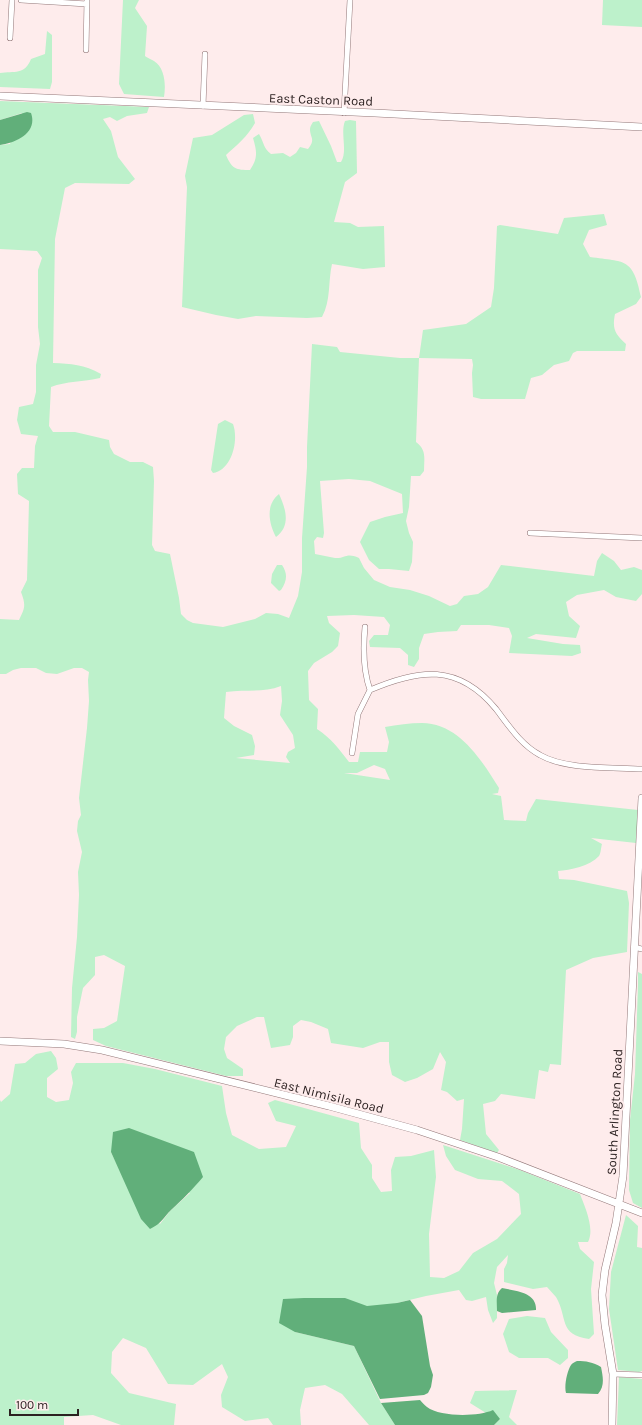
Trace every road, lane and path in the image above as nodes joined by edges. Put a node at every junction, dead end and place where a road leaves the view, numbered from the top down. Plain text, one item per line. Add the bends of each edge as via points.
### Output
1 (12, 0) edge
2 (21, 0) edge
3 (350, 0) edge
4 (87, 2) edge
5 (10, 38) dead end
6 (86, 50) dead end
7 (205, 54) dead end
8 (0, 96) edge
9 (203, 106) junction
10 (344, 112) junction
11 (642, 127) edge
12 (530, 533) dead end
13 (642, 538) edge
14 (365, 627) dead end
15 (370, 690) junction
16 (352, 753) dead end
17 (642, 769) edge
18 (642, 798) edge
19 (640, 879) edge
20 (638, 948) edge
21 (0, 1041) edge
22 (620, 1203) junction
23 (642, 1213) edge
24 (613, 1374) junction
25 (642, 1375) edge
26 (612, 1425) edge

1 - 5 street
2 - 4 street
3 - 10 street
4 - 6 street
7 - 9 street
8 - 9 street, East Caston Road
9 - 10 street, East Caston Road
10 - 11 street, East Caston Road
12 - 13 street
14 - 15 street via 365,670
15 - 16 street via 358,714
15 - 17 street via 416,675 450,677 472,687 484,696 521,741 549,760 568,765
18 - 19 street, South Arlington Road
19 - 20 street, South Arlington Road
20 - 22 street, South Arlington Road
21 - 22 street, East Nimisila Road via 64,1044 102,1050 330,1106 458,1143
22 - 23 street, East Nimisila Road
22 - 24 street, South Arlington Road via 602,1295
24 - 25 street
24 - 26 street, South Arlington Road

